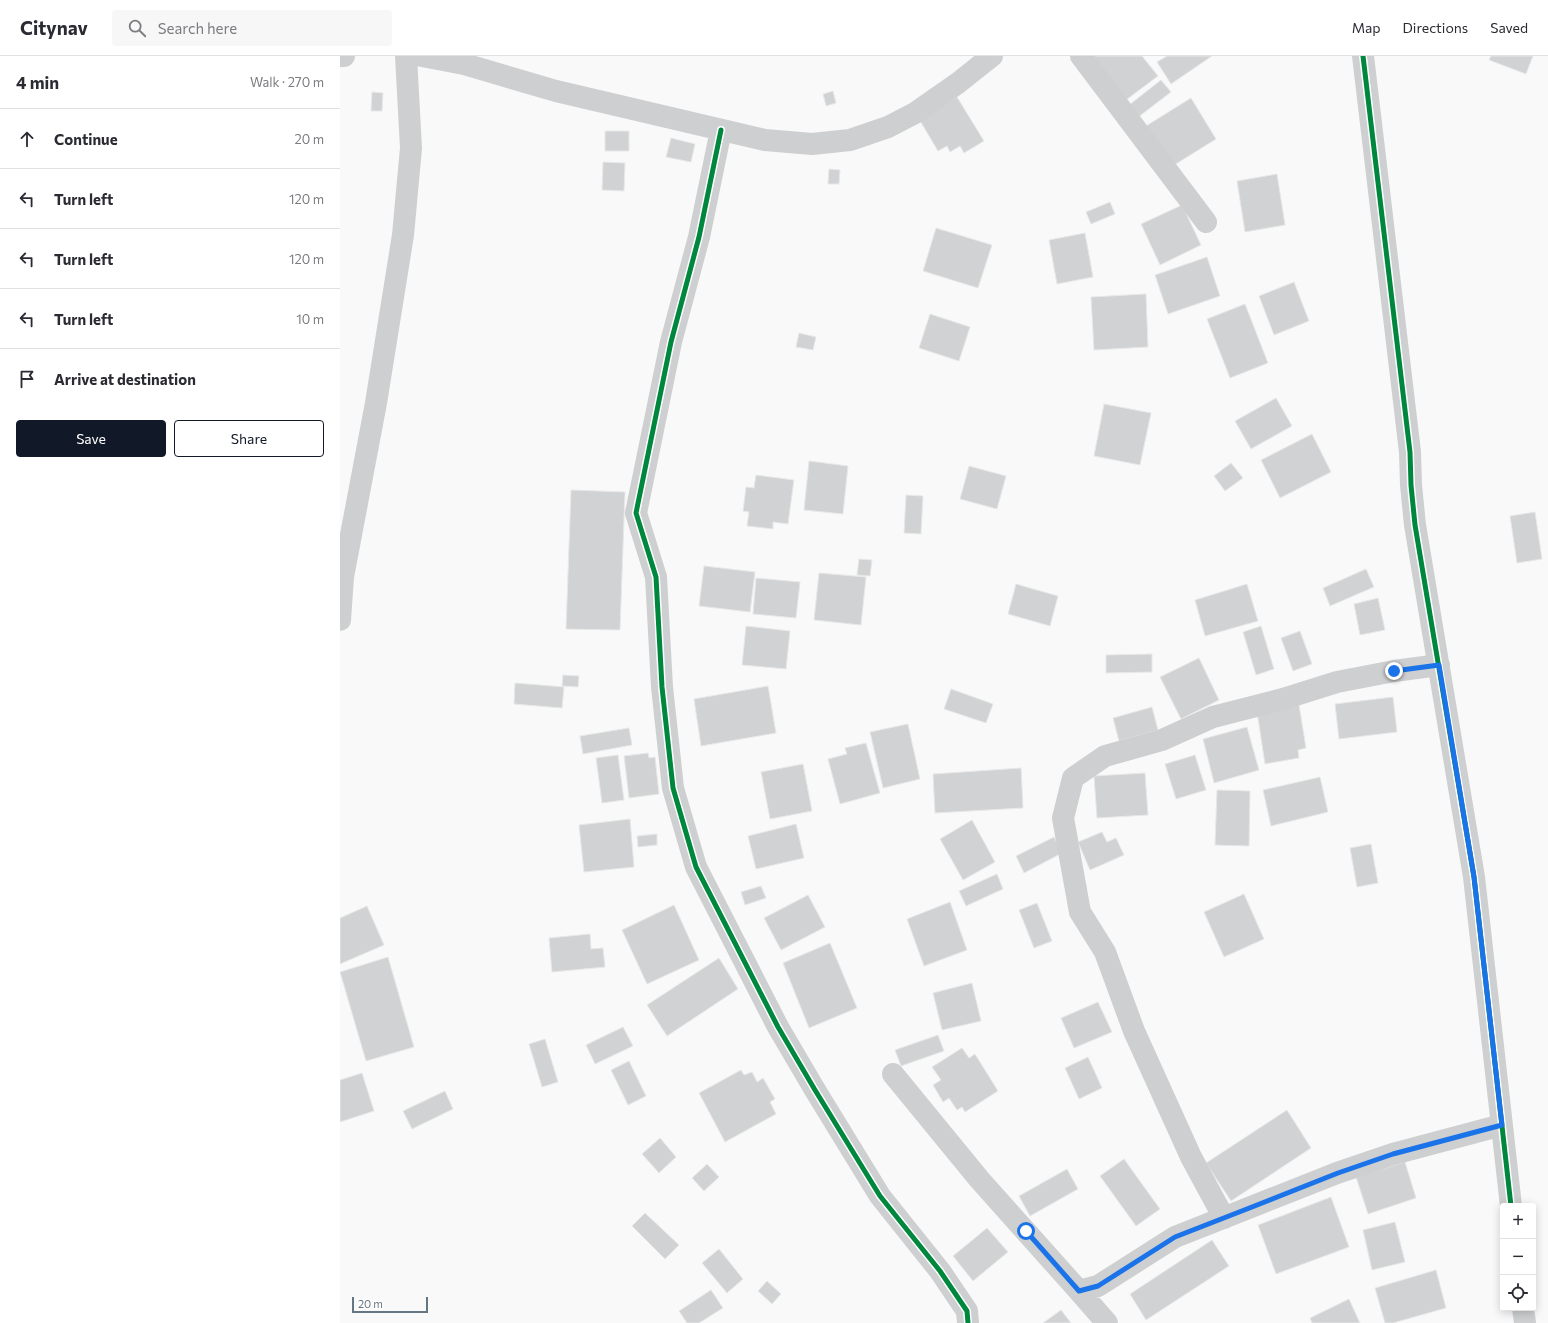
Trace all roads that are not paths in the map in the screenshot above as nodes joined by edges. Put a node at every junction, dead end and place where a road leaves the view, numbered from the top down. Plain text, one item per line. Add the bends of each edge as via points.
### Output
1 (340, 56) edge
2 (344, 56) edge
3 (406, 56) edge
4 (422, 56) edge
5 (992, 56) edge
6 (1081, 56) edge
7 (1363, 56) edge
8 (721, 130) junction
9 (1206, 222) dead end
10 (340, 620) edge
11 (1439, 665) junction
12 (893, 1074) dead end
13 (1502, 1125) junction
14 (1511, 1203) edge
15 (1224, 1218) junction
16 (1079, 1291) junction
17 (1523, 1311) edge
18 (968, 1323) edge
19 (1107, 1323) edge
20 (1525, 1323) edge

1 - 2 street
3 - 10 street via 411,148 403,235 376,403 343,576
4 - 8 street via 464,64 556,91
5 - 8 street via 914,113 888,127 850,140 812,144 765,140
6 - 9 street
7 - 11 street via 1410,452 1415,525
8 - 18 street via 699,237 671,342 636,513 656,577 662,686 673,788 696,867 778,1027 880,1196 940,1270 967,1311
11 - 13 street via 1474,877
11 - 15 street via 1337,682 1213,717 1162,740 1105,756 1073,778 1063,818 1080,912 1105,952 1134,1031 1191,1157
12 - 16 street via 979,1179
13 - 14 street
13 - 15 street via 1393,1154
15 - 16 street via 1175,1237 1098,1286
16 - 19 street
17 - 20 street

